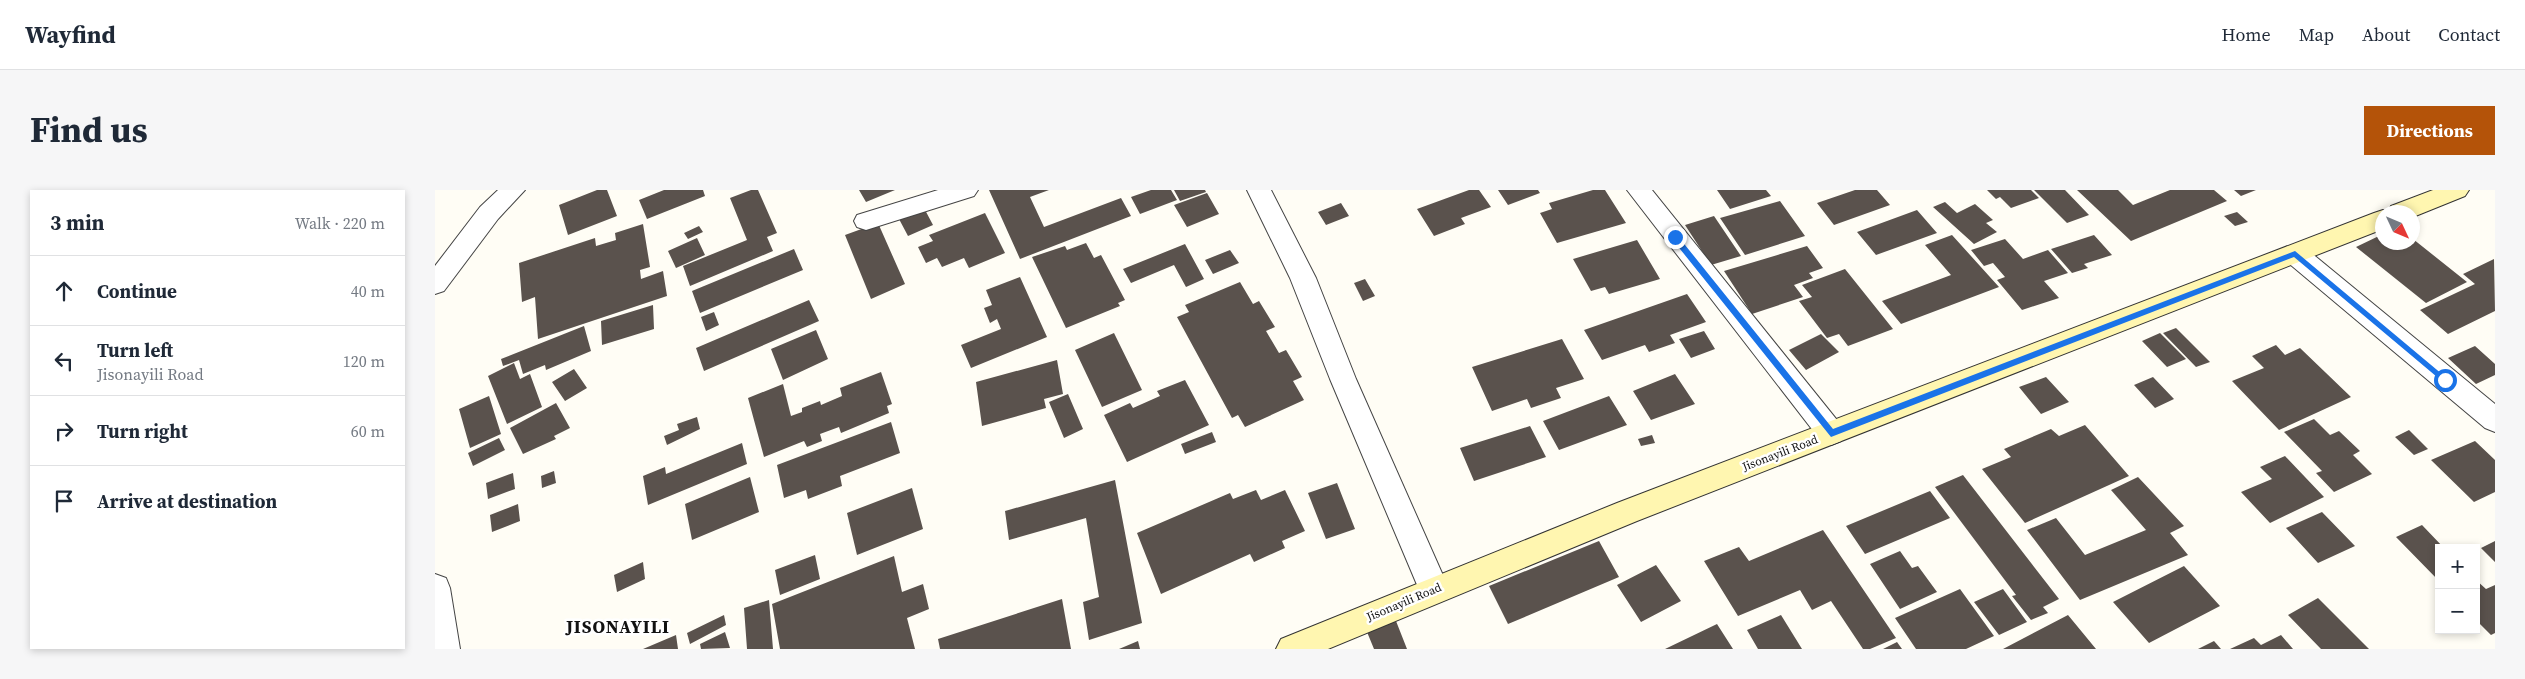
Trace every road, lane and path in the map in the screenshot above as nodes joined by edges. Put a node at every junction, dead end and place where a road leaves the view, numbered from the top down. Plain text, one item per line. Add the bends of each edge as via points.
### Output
1 (513, 190) edge
2 (966, 190) edge
3 (1259, 190) edge
4 (1639, 190) edge
5 (2457, 190) edge
6 (2418, 205) edge
7 (866, 221) dead end
8 (2375, 223) edge
9 (2295, 254) junction
10 (435, 284) edge
11 (2495, 420) edge
12 (1831, 433) junction
13 (435, 588) edge
14 (1434, 589) junction
15 (444, 649) edge
16 (1292, 649) edge

1 - 10 street via 489,213
2 - 7 street
3 - 14 street via 1303,278
4 - 12 street
5 - 6 street
8 - 9 street, Jisonayili Road
9 - 11 street
9 - 12 street, Jisonayili Road
12 - 14 street, Jisonayili Road
13 - 15 street
14 - 16 street, Jisonayili Road

